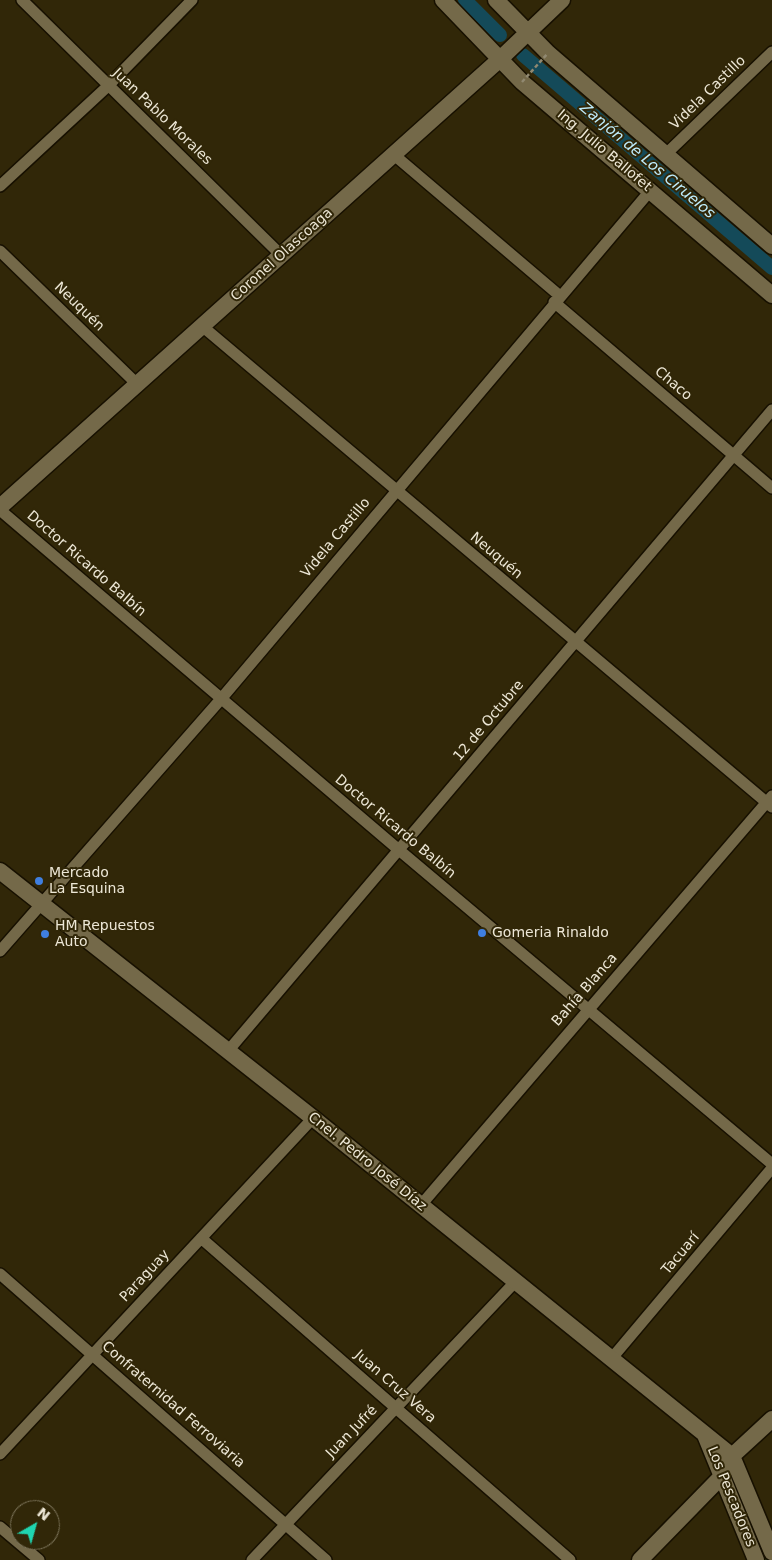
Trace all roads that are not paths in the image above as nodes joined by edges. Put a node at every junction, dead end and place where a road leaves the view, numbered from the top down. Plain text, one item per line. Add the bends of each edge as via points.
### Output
1 (22, 0) edge
2 (192, 0) edge
3 (443, 0) edge
4 (496, 0) edge
5 (562, 0) edge
6 (527, 32) junction
7 (772, 52) edge
8 (499, 60) junction
9 (108, 86) junction
10 (393, 154) junction
11 (665, 155) junction
12 (0, 186) edge
13 (650, 191) junction
14 (772, 246) edge
15 (0, 251) edge
16 (281, 255) junction
17 (772, 295) edge
18 (557, 299) junction
19 (202, 326) junction
20 (137, 384) junction
21 (772, 410) edge
22 (734, 455) junction
23 (772, 488) edge
24 (396, 491) junction
25 (0, 508) edge
26 (576, 642) junction
27 (221, 699) junction
28 (770, 802) edge
29 (399, 850) junction
30 (0, 871) edge
31 (42, 903) junction
32 (0, 951) edge
33 (588, 1008) junction
34 (228, 1051) junction
35 (313, 1118) junction
36 (772, 1164) edge
37 (772, 1168) edge
38 (421, 1205) junction
39 (201, 1238) junction
40 (0, 1274) edge
41 (516, 1281) junction
42 (93, 1354) junction
43 (612, 1358) junction
44 (396, 1408) junction
45 (772, 1419) edge
46 (705, 1434) junction
47 (0, 1454) edge
48 (727, 1465) junction
49 (285, 1524) junction
50 (0, 1527) edge
51 (772, 1552) edge
52 (648, 1558) edge
53 (39, 1560) edge
54 (252, 1560) edge
55 (326, 1560) edge
56 (570, 1560) edge
57 (756, 1560) edge

1 - 9 street, Juan Pablo Morales
2 - 9 street
3 - 8 street, Ing. Julio Ballofet
4 - 6 street
5 - 6 street, Coronel Olascoaga
6 - 8 street, Coronel Olascoaga
6 - 11 street
7 - 11 street, Videla Castillo
8 - 10 street, Coronel Olascoaga
8 - 13 street, Ing. Julio Ballofet
9 - 12 street
9 - 16 street, Juan Pablo Morales
10 - 16 street, Coronel Olascoaga
10 - 18 street, Chaco
11 - 14 street
13 - 17 street, Ing. Julio Ballofet
13 - 18 street, Videla Castillo
15 - 20 street, Neuquén
16 - 19 street, Coronel Olascoaga
18 - 22 street, Chaco
18 - 24 street, Videla Castillo
19 - 20 street, Coronel Olascoaga
19 - 24 street, Neuquén
20 - 25 street, Coronel Olascoaga
21 - 22 street, 12 de Octubre
22 - 23 street, Chaco
22 - 26 street, 12 de Octubre
24 - 26 street, Neuquén
24 - 27 street, Videla Castillo
25 - 27 street, Doctor Ricardo Balbín
26 - 28 street, Neuquén
26 - 29 street, 12 de Octubre
27 - 29 street, Doctor Ricardo Balbín
27 - 31 street, Videla Castillo
28 - 33 street, Bahía Blanca
29 - 33 street, Doctor Ricardo Balbín
29 - 34 street, 12 de Octubre
30 - 31 street, Cnel. Pedro José Díaz
31 - 32 street, Videla Castillo
31 - 34 street, Cnel. Pedro José Díaz
33 - 36 street, Doctor Ricardo Balbín
33 - 38 street, Bahía Blanca
34 - 35 street, Cnel. Pedro José Díaz
35 - 38 street, Cnel. Pedro José Díaz
35 - 39 street, Paraguay
37 - 43 street, Tacuarí
38 - 41 street, Cnel. Pedro José Díaz
39 - 42 street, Paraguay
39 - 44 street, Juan Cruz Vera
40 - 42 street, Confraternidad Ferroviaria
41 - 43 street, Cnel. Pedro José Díaz
41 - 44 street, Juan Jufré
42 - 47 street, Paraguay
42 - 49 street, Confraternidad Ferroviaria
43 - 46 street, Cnel. Pedro José Díaz
44 - 49 street, Juan Jufré
44 - 56 street, Juan Cruz Vera
45 - 48 street
46 - 48 street, Cnel. Pedro José Díaz
46 - 48 street, Los Pescadores
48 - 51 street, Los Pescadores
48 - 52 street
48 - 57 street, Los Pescadores
49 - 54 street, Juan Jufré
49 - 55 street, Confraternidad Ferroviaria
50 - 53 street

